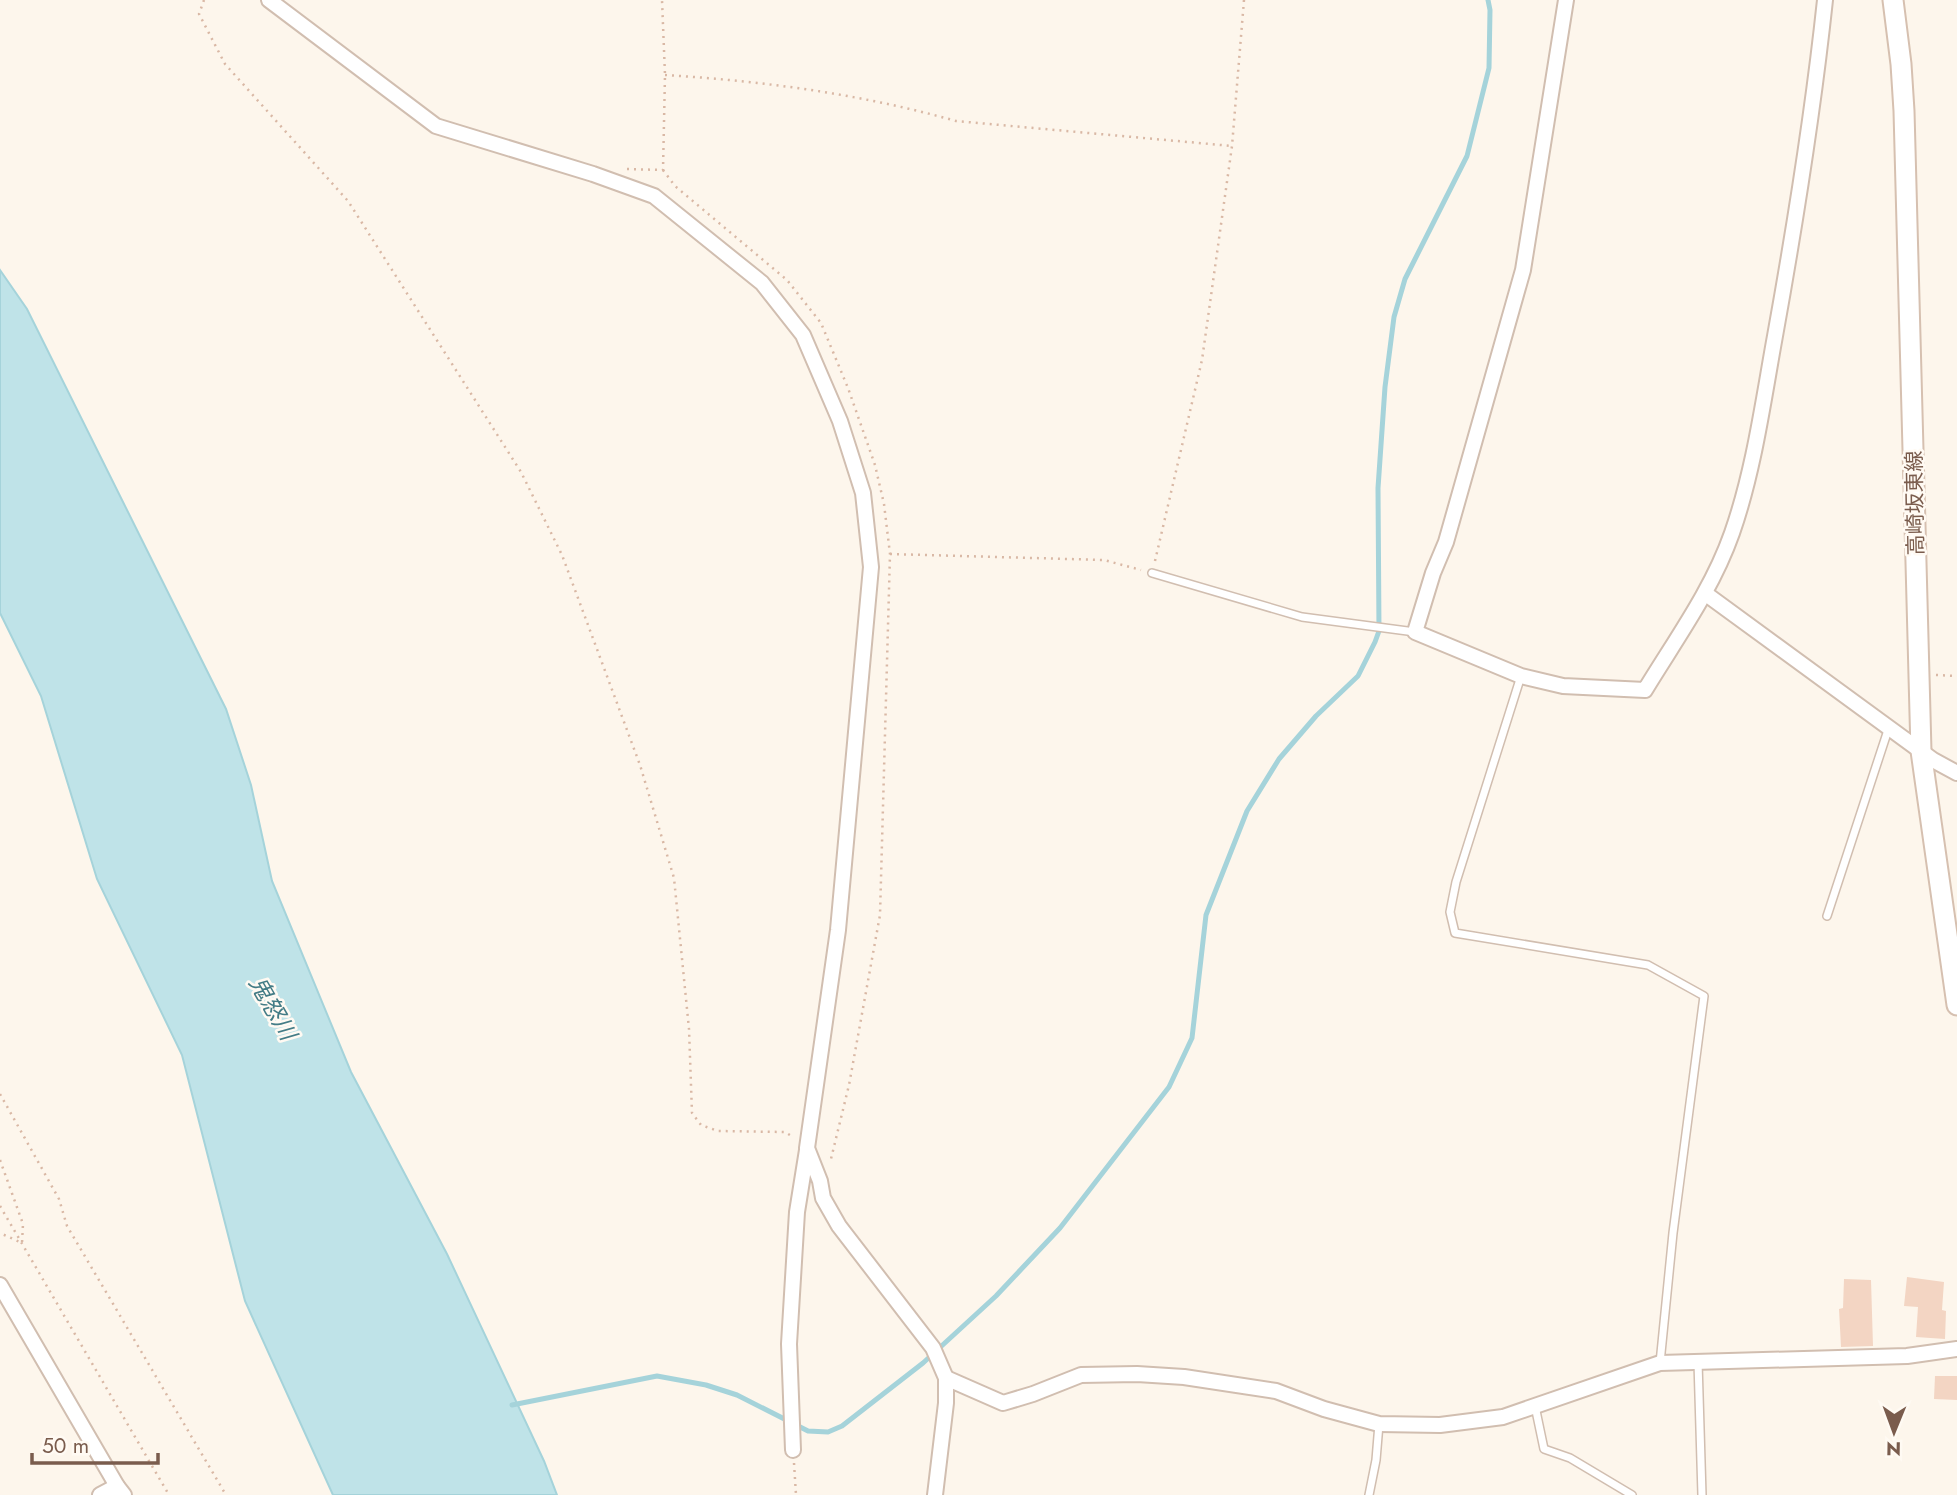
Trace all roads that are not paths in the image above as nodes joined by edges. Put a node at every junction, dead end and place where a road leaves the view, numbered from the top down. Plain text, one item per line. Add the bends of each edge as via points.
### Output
1 (269, 0) edge
2 (1566, 0) edge
3 (1825, 0) edge
4 (1893, 0) edge
5 (1152, 573) road end
6 (1706, 594) junction
7 (1415, 632) junction
8 (1521, 676) junction
9 (1890, 727) junction
10 (1921, 751) junction
11 (1957, 773) edge
12 (1827, 916) dead end
13 (1957, 1005) edge
14 (807, 1148) junction
15 (0, 1285) edge
16 (1957, 1349) edge
17 (1698, 1361) junction
18 (1660, 1363) junction
19 (946, 1378) junction
20 (1535, 1406) junction
21 (1379, 1424) junction
22 (793, 1450) road end
23 (120, 1490) edge
24 (100, 1495) edge
25 (935, 1495) edge
26 (1369, 1495) edge
27 (1632, 1495) edge
28 (1702, 1495) edge

1 - 14 street via 436,126 654,195 762,283 803,335 840,421 863,493 871,567 838,930
2 - 7 street via 1523,270 1446,542
3 - 6 street via 1817,78 1755,449 1732,533
4 - 10 main road, 高崎坂東線 via 1904,111
5 - 7 lane via 1302,617
6 - 8 street via 1645,690 1563,685
6 - 9 street
7 - 8 street
8 - 18 lane via 1450,912 1455,933 1648,965 1704,996
9 - 10 street
9 - 12 lane
10 - 11 street
10 - 13 main road, 高崎坂東線
14 - 19 street via 822,1198 933,1348
14 - 22 street via 797,1212 789,1344
15 - 23 street
16 - 17 street via 1907,1356
17 - 18 street
17 - 28 lane
18 - 20 street
19 - 21 street via 1003,1403 1081,1375 1184,1377 1276,1391
19 - 25 street
20 - 21 street via 1477,1421
20 - 27 lane via 1544,1449 1570,1458
21 - 26 lane
23 - 24 street

